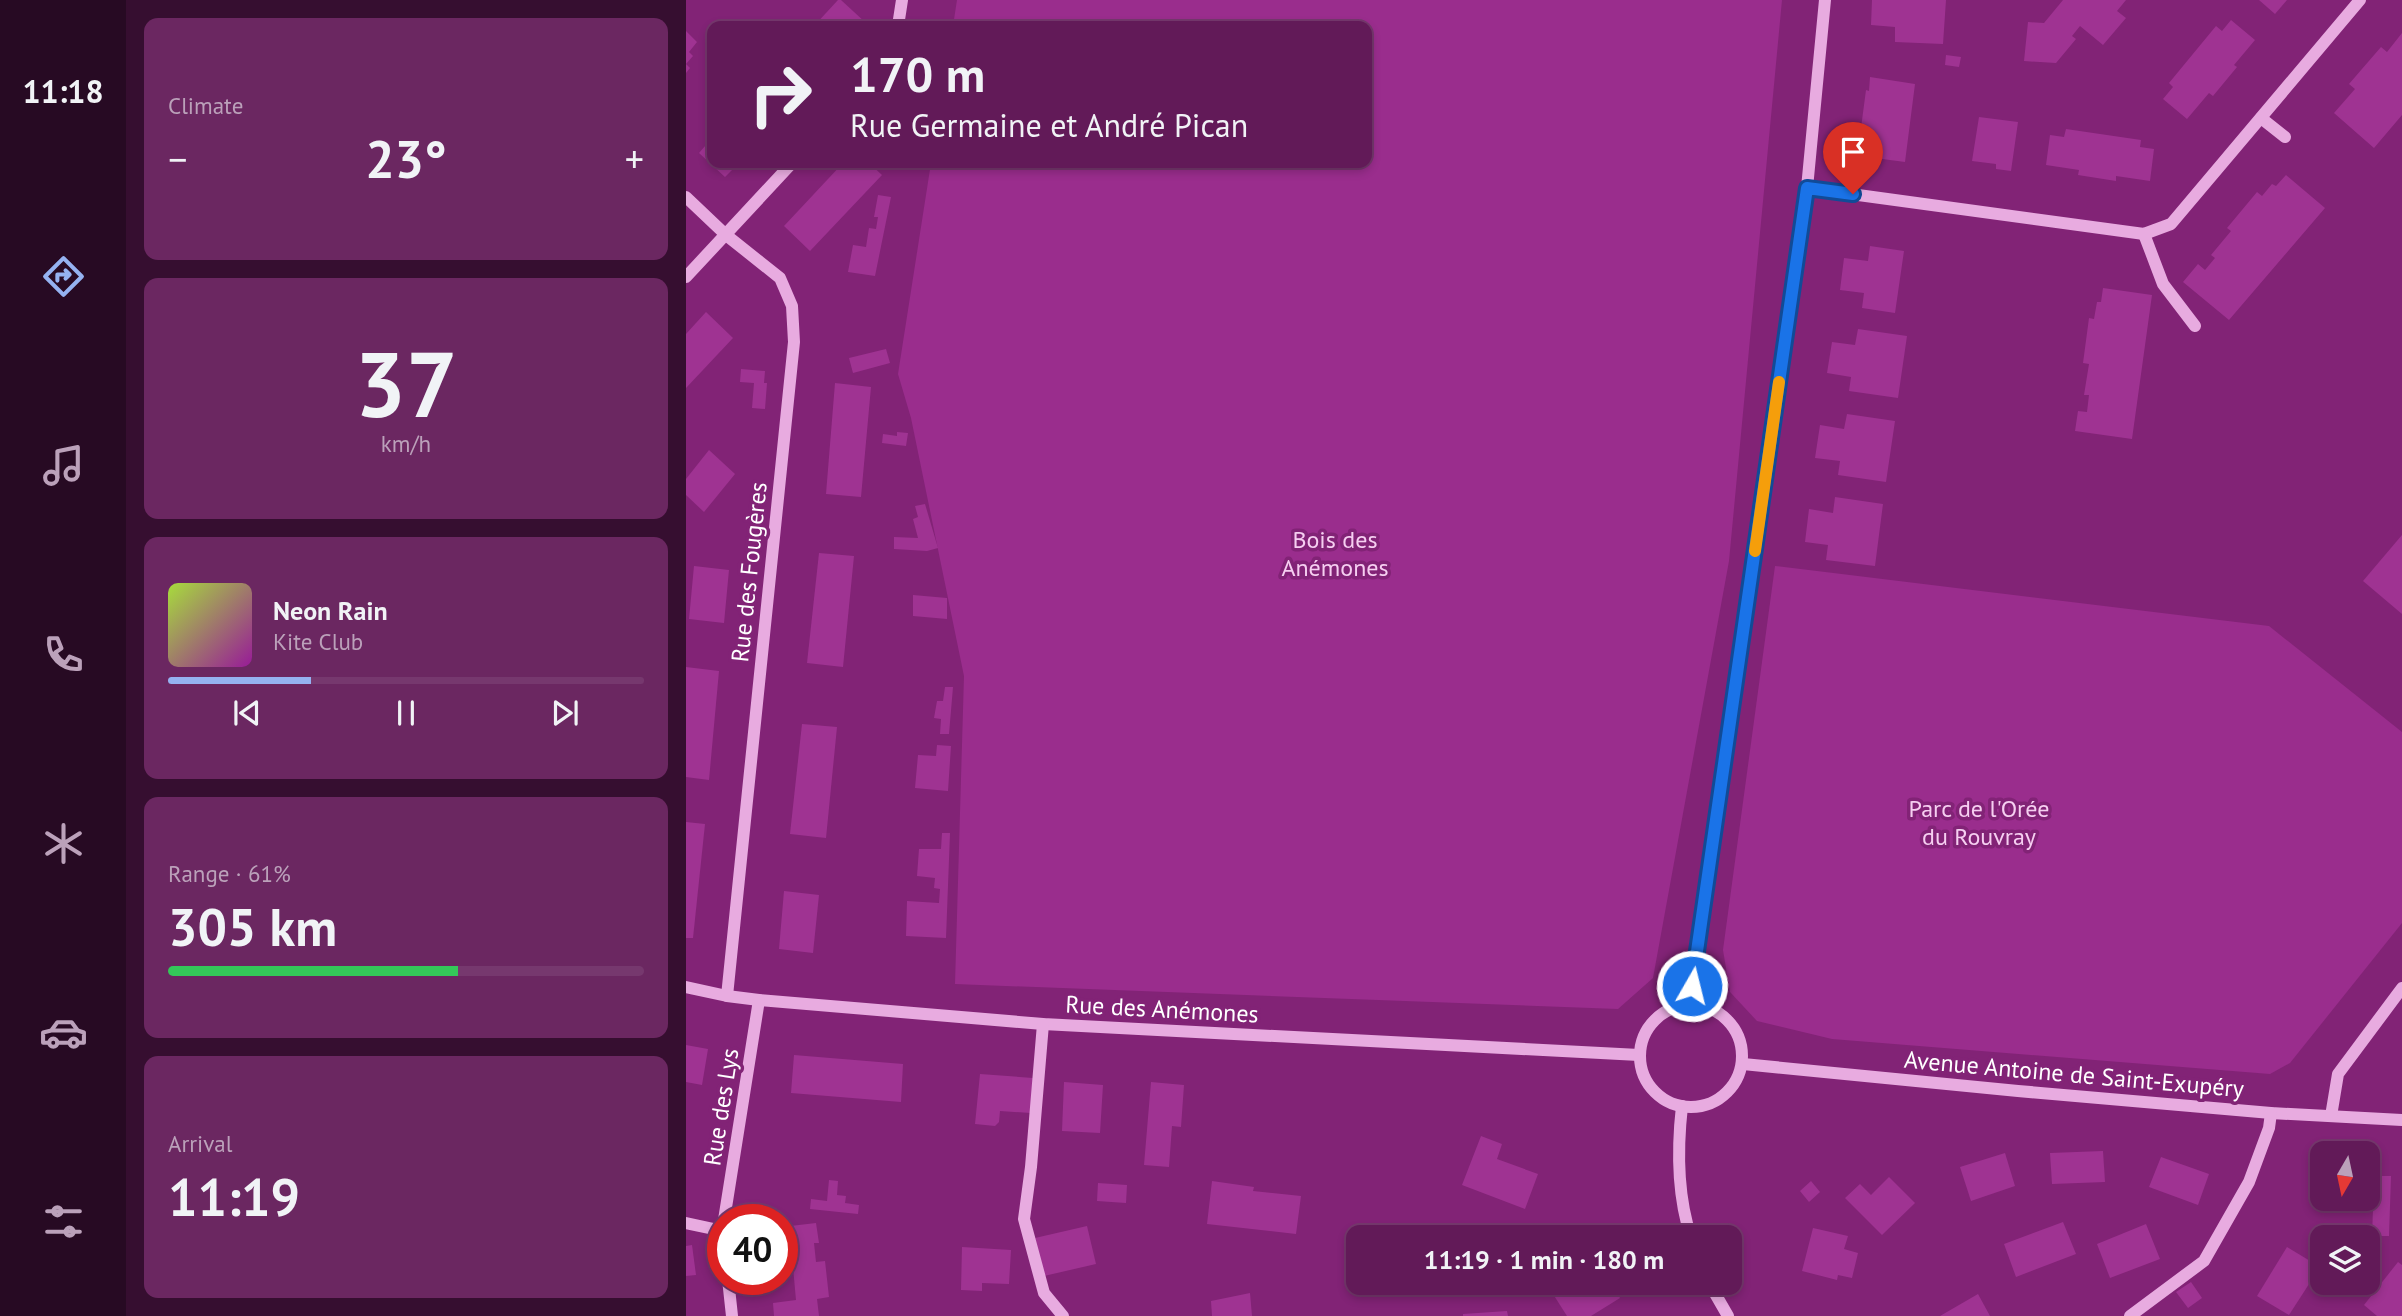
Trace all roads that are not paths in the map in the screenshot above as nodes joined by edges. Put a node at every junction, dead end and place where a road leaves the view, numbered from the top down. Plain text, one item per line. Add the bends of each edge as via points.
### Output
1 (902, 0) edge
2 (1825, 0) edge
3 (2360, 0) edge
4 (899, 21) edge
5 (2261, 118) junction
6 (2285, 137) dead end
7 (787, 168) edge
8 (1807, 188) junction
9 (686, 197) edge
10 (2144, 234) junction
11 (726, 235) junction
12 (686, 278) edge
13 (2195, 326) dead end
14 (686, 987) edge
15 (2402, 988) edge
16 (727, 996) junction
17 (759, 1000) junction
18 (1690, 1004) junction
19 (1043, 1024) junction
20 (1639, 1055) junction
21 (1742, 1064) junction
22 (1682, 1106) junction
23 (2271, 1113) junction
24 (2330, 1115) junction
25 (2402, 1121) edge
26 (727, 1204) edge
27 (686, 1223) edge
28 (1687, 1225) edge
29 (707, 1228) edge
30 (730, 1295) edge
31 (1716, 1295) edge
32 (732, 1316) edge
33 (1063, 1316) edge
34 (1728, 1316) edge
35 (2130, 1316) edge

1 - 4 street
2 - 8 street
3 - 5 street
5 - 6 street
5 - 10 street via 2171,224
7 - 11 street
8 - 10 street
8 - 18 street
9 - 11 street, Rue des Fougères
10 - 13 street via 2163,284
11 - 12 street
11 - 16 street, Rue des Fougères via 780,278 792,306 793,342
14 - 16 street, Rue des Anémones
15 - 24 street via 2337,1074
16 - 17 street, Rue des Anémones
17 - 19 street, Rue des Anémones
17 - 26 street, Rue des Lys
18 - 20 street via 1659,1015 1646,1030
18 - 21 street via 1708,1008 1732,1025 1741,1042
19 - 20 street, Rue des Anémones
19 - 33 street via 1024,1219 1044,1293
20 - 22 street via 1649,1087 1662,1100
21 - 22 street via 1738,1079 1722,1098 1703,1107
21 - 23 street, Avenue Antoine de Saint-Exupéry
22 - 28 street via 1678,1152
23 - 24 street, Avenue Antoine de Saint-Exupéry
23 - 35 street via 2249,1181 2204,1261
24 - 25 street, Avenue Antoine de Saint-Exupéry
27 - 29 street
30 - 32 street
31 - 34 street

